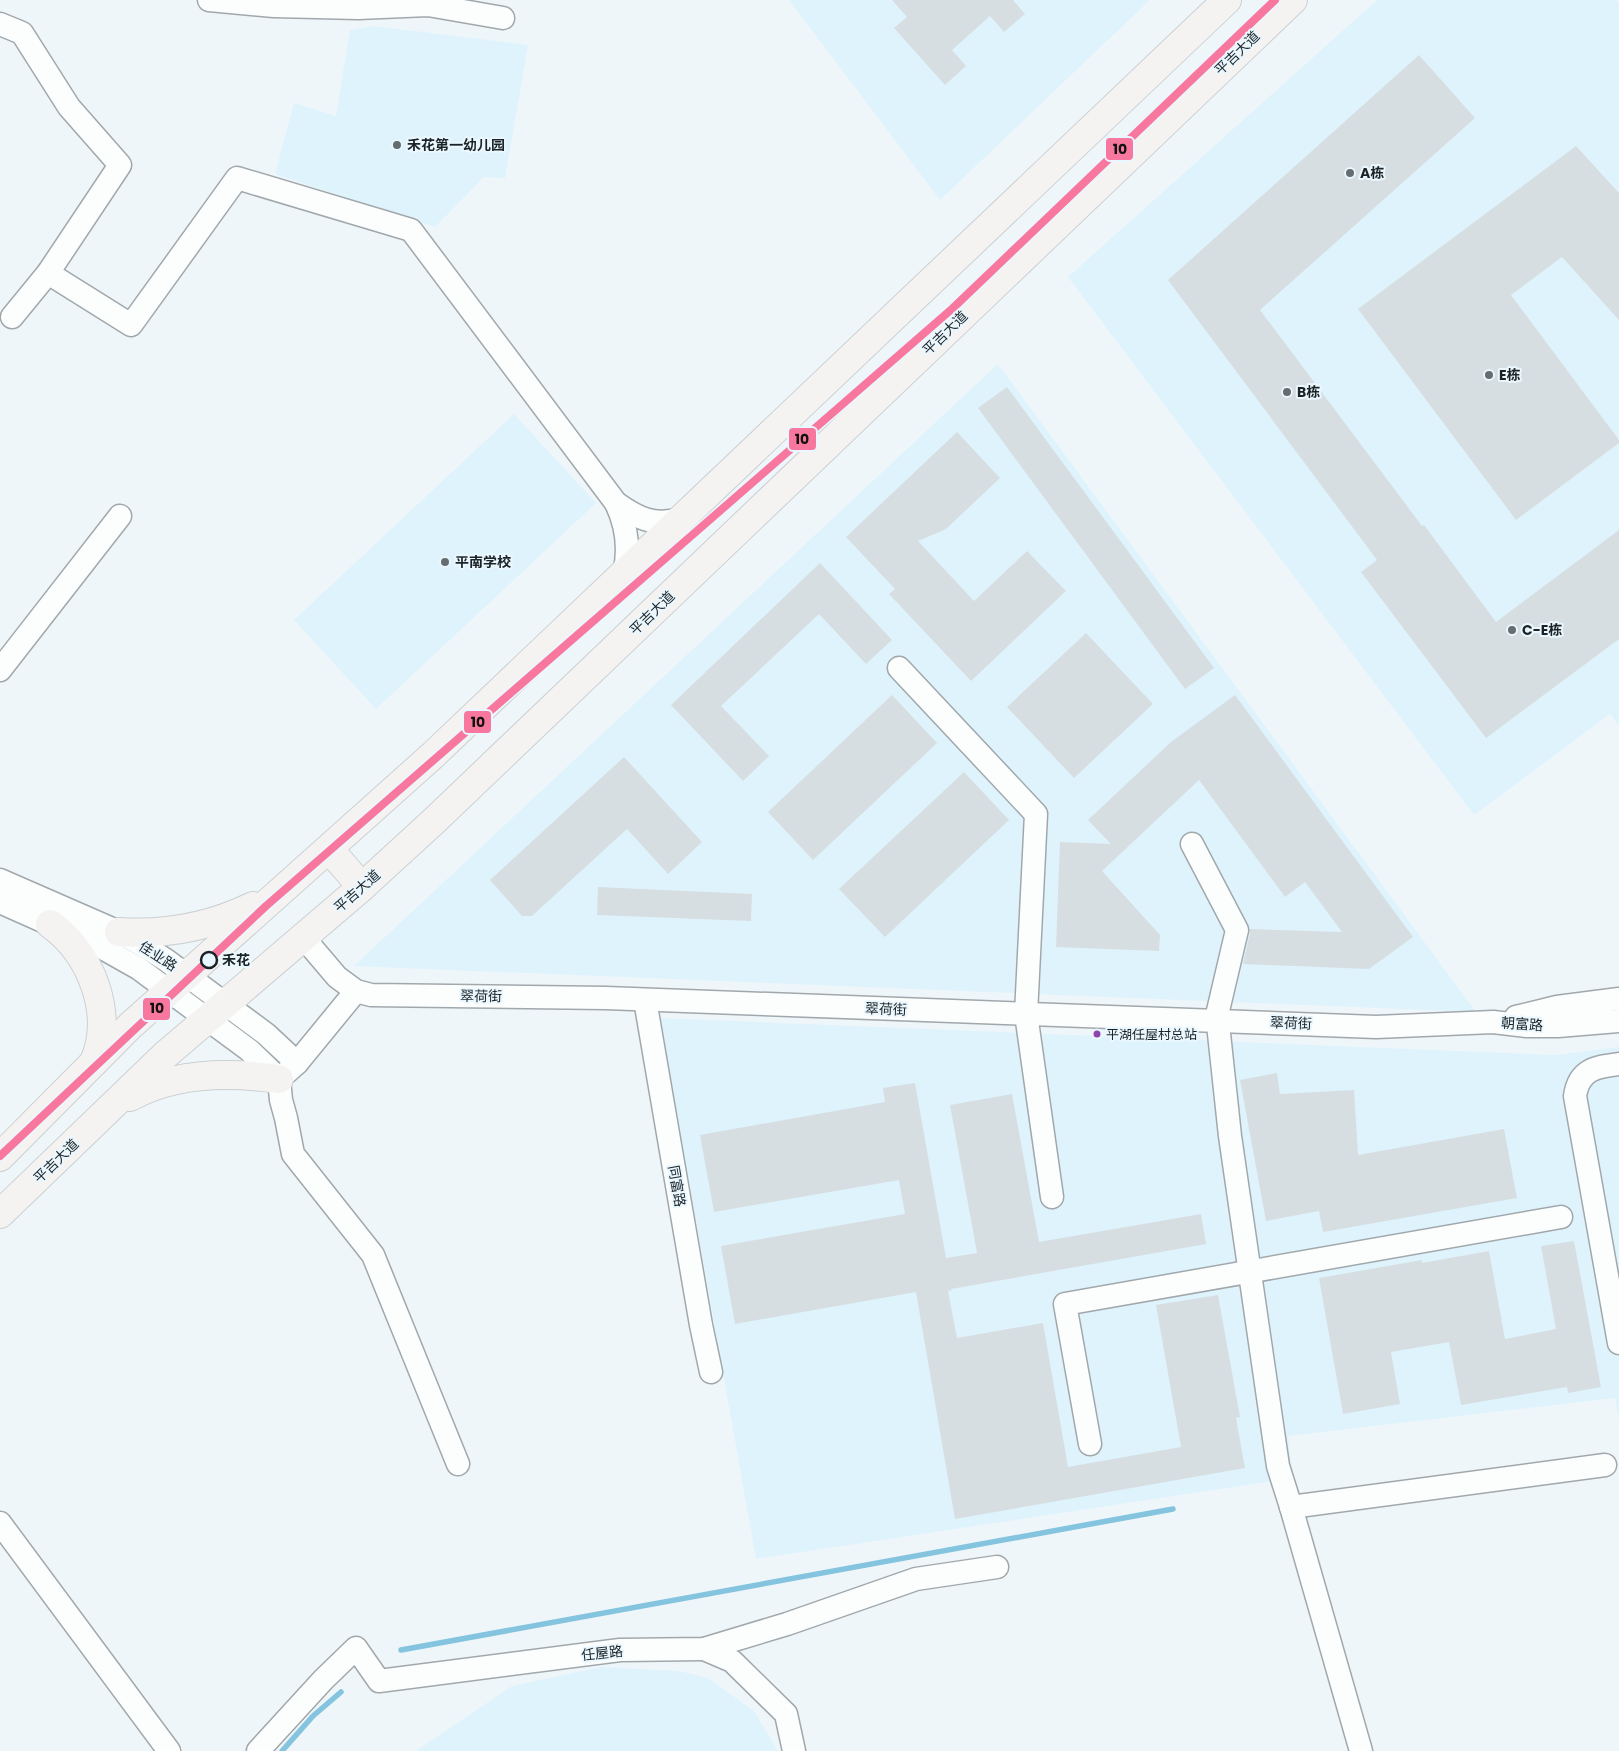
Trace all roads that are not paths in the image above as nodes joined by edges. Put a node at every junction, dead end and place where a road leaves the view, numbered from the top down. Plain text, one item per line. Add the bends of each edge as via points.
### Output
1 (209, 0) edge
2 (1227, 0) edge
3 (1293, 0) edge
4 (503, 18) dead end
5 (0, 24) edge
6 (48, 273) junction
7 (12, 317) dead end
8 (616, 503) junction
9 (120, 516) dead end
10 (681, 519) junction
11 (624, 574) junction
12 (900, 668) dead end
13 (0, 670) edge
14 (1192, 844) dead end
15 (329, 849) junction
16 (0, 880) edge
17 (362, 886) junction
18 (284, 888) junction
19 (0, 902) edge
20 (50, 924) junction
21 (119, 932) junction
22 (303, 937) junction
23 (178, 983) junction
24 (356, 991) junction
25 (1619, 999) edge
26 (645, 1000) junction
27 (216, 1011) junction
28 (1026, 1014) junction
29 (1218, 1021) junction
30 (1619, 1021) edge
31 (1493, 1022) junction
32 (94, 1062) junction
33 (1619, 1064) edge
34 (288, 1071) junction
35 (110, 1109) junction
36 (32, 1124) junction
37 (62, 1155) junction
38 (0, 1157) edge
39 (1052, 1197) dead end
40 (0, 1214) edge
41 (1561, 1217) dead end
42 (1250, 1271) junction
43 (1619, 1342) edge
44 (711, 1372) dead end
45 (1090, 1444) dead end
46 (458, 1464) dead end
47 (1605, 1465) dead end
48 (1292, 1507) junction
49 (0, 1523) edge
50 (997, 1566) dead end
51 (704, 1649) junction
52 (169, 1751) edge
53 (258, 1751) edge
54 (794, 1751) edge
55 (1362, 1751) edge

1 - 4 street via 274,6 428,6
2 - 10 main road
3 - 17 main road, 平吉大道 via 434,822
5 - 6 street via 22,33 68,106 120,165
6 - 7 street
6 - 8 street via 131,324 237,178 411,230
8 - 10 street via 641,518 655,522
8 - 11 street via 622,516 628,549
9 - 13 street
10 - 11 main road
11 - 15 main road via 440,749
12 - 28 street via 1036,814
14 - 29 street via 1238,930
15 - 17 main road
15 - 18 main road
16 - 21 street, 佳业路
17 - 22 main road, 平吉大道
18 - 21 main road via 236,915 209,924 161,933
18 - 23 main road
19 - 20 street, 佳业路
20 - 23 street, 佳业路
20 - 32 main road via 70,941 94,984 102,1032
21 - 23 street, 佳业路 via 166,960
22 - 24 street, 翠荷街 via 337,977
22 - 27 main road, 平吉大道
23 - 27 street, 佳业路
23 - 32 main road
24 - 26 street, 翠荷街 via 371,995
24 - 34 street
25 - 31 street, 朝富路 via 1557,1007
26 - 28 street, 翠荷街
26 - 44 street, 同富路
27 - 34 street, 佳业路 via 249,1050
27 - 35 main road, 平吉大道
28 - 29 street, 翠荷街
28 - 39 street
29 - 31 street, 翠荷街 via 1376,1027
29 - 42 street via 1230,1136
30 - 31 street, 朝富路 via 1558,1026
32 - 36 main road
33 - 43 street via 1599,1066 1584,1074 1575,1096
34 - 35 main road via 178,1080 134,1095
34 - 46 street via 281,1100 293,1154 373,1255
35 - 37 main road, 平吉大道
36 - 37 main road
36 - 38 main road
37 - 40 main road, 平吉大道
41 - 42 street
42 - 45 street via 1065,1304
42 - 48 street via 1278,1466
47 - 48 street
48 - 55 street
49 - 52 street
50 - 51 street, 任屋路 via 916,1579
51 - 53 street, 任屋路 via 620,1650 378,1681 356,1648 322,1680
51 - 54 street via 732,1661 786,1714

